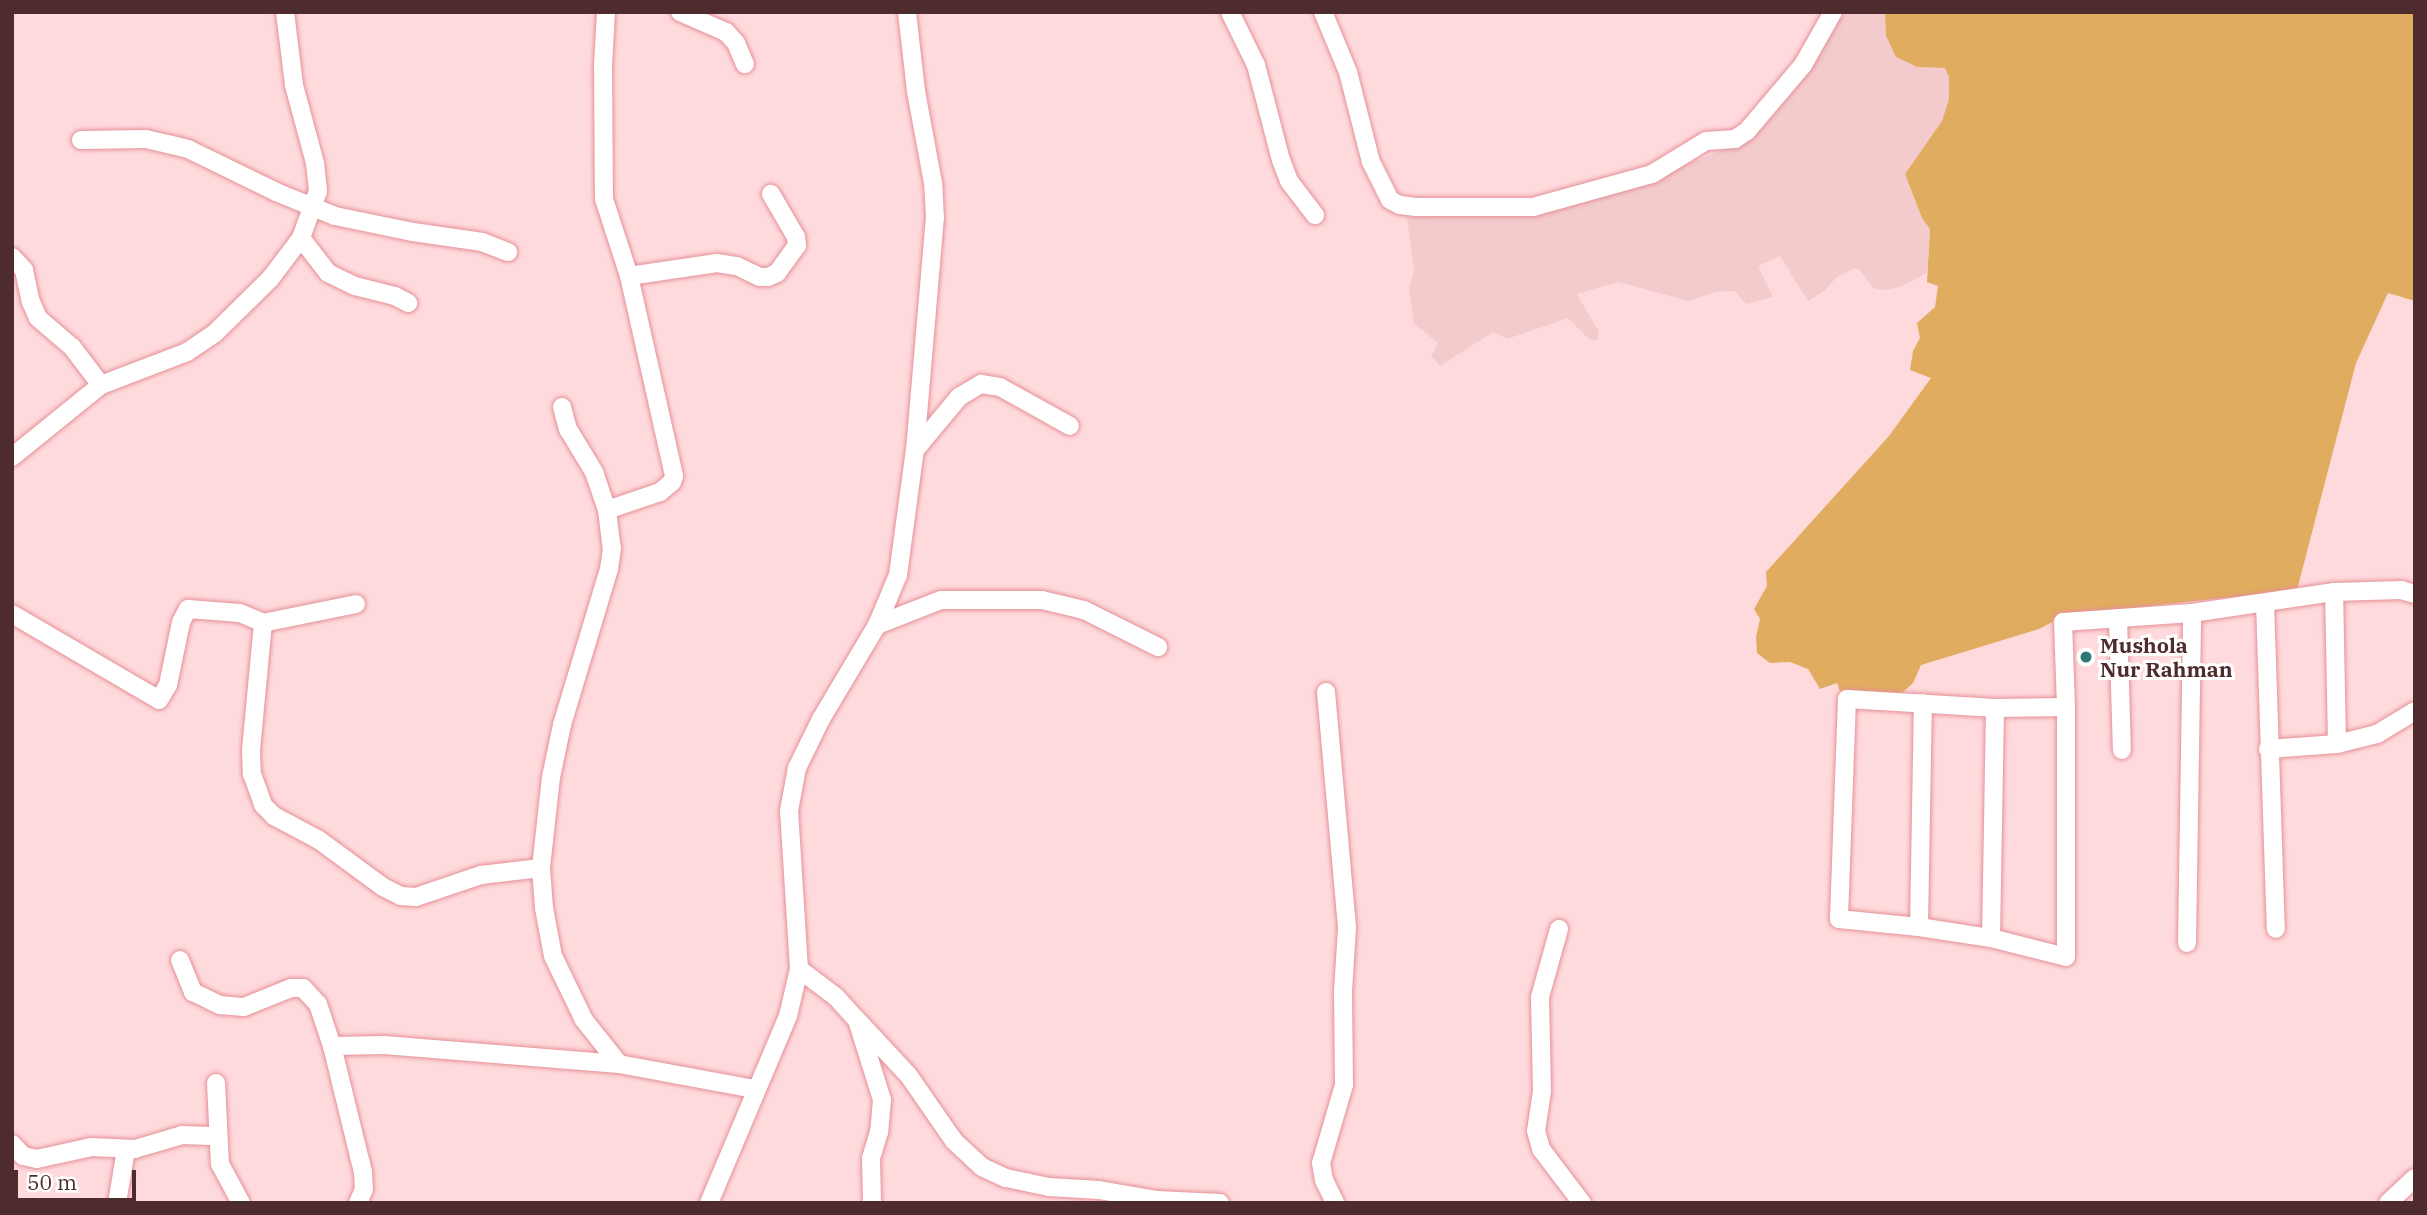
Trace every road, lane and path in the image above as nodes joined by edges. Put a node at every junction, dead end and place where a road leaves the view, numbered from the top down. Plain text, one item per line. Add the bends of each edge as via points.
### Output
1 (285, 12) edge
2 (606, 12) edge
3 (680, 12) edge
4 (907, 12) edge
5 (1230, 12) edge
6 (1323, 12) edge
7 (1833, 12) edge
8 (716, 18) edge
9 (745, 64) dead end
10 (81, 140) dead end
11 (771, 194) dead end
12 (313, 209) junction
13 (1315, 215) dead end
14 (301, 238) junction
15 (508, 252) dead end
16 (12, 257) edge
17 (629, 276) junction
18 (408, 303) dead end
19 (101, 385) junction
20 (562, 407) dead end
21 (1070, 426) dead end
22 (915, 450) junction
23 (12, 457) edge
24 (607, 510) junction
25 (2334, 592) junction
26 (2415, 594) edge
27 (2265, 603) junction
28 (356, 604) dead end
29 (2192, 613) junction
30 (12, 614) edge
31 (2118, 618) junction
32 (263, 623) junction
33 (877, 625) junction
34 (1158, 648) dead end
35 (1326, 692) dead end
36 (1923, 703) junction
37 (2066, 707) junction
38 (1995, 708) junction
39 (2415, 711) edge
40 (2337, 744) junction
41 (2268, 749) junction
42 (2122, 750) dead end
43 (541, 868) junction
44 (1919, 927) junction
45 (1559, 929) dead end
46 (2276, 929) dead end
47 (1991, 939) junction
48 (2187, 943) dead end
49 (180, 960) dead end
50 (799, 969) junction
51 (857, 1020) junction
52 (332, 1046) junction
53 (620, 1064) junction
54 (216, 1083) dead end
55 (754, 1089) junction
56 (217, 1136) junction
57 (12, 1144) edge
58 (126, 1150) junction
59 (2415, 1178) edge
60 (2395, 1200) edge
61 (117, 1203) edge
62 (241, 1203) edge
63 (358, 1203) edge
64 (709, 1203) edge
65 (872, 1203) edge
66 (1220, 1203) edge
67 (1335, 1203) edge
68 (1582, 1203) edge

1 - 12 street via 293,85 315,163
2 - 17 street via 602,175 613,233
3 - 8 street
4 - 22 street via 935,218
5 - 13 street via 1256,65 1285,170
6 - 7 street via 1348,72 1363,139 1387,196 1406,206 1468,207 1533,207 1652,174 1706,141 1735,139 1803,65
8 - 9 street via 732,36
10 - 12 street via 146,139 168,144
11 - 17 street via 797,246 777,273 760,277 717,263
12 - 14 street
12 - 15 street via 365,223 482,242
14 - 18 street via 328,273
14 - 19 street via 270,279 215,333 187,352
16 - 19 street via 23,270 38,318 72,347
17 - 24 street via 674,476 660,492
19 - 23 street
20 - 24 street
21 - 22 street via 1000,387 981,384 959,397
22 - 33 street via 898,575
24 - 43 street via 612,548 609,569 562,725
25 - 26 street via 2401,590
25 - 27 street
25 - 40 street
27 - 29 street
27 - 41 street
28 - 32 street
29 - 31 street
29 - 48 street
30 - 32 street via 159,700 168,685 188,609 240,613
31 - 37 street via 2063,622
31 - 42 street
32 - 43 street via 252,775 274,816 319,840 393,893 407,897 481,875
33 - 34 street via 941,600 1042,600 1084,610
33 - 50 street via 797,768 789,811
35 - 67 street via 1347,928 1344,1085 1321,1163
36 - 38 street
36 - 44 street
36 - 44 street via 1847,699 1839,919
37 - 38 street
37 - 47 street via 2066,957
38 - 47 street
39 - 40 street via 2377,734
40 - 41 street
41 - 46 street
43 - 53 street via 553,956 584,1020
44 - 47 street
45 - 68 street via 1539,997 1542,1091 1536,1131 1541,1149
49 - 52 street via 193,992 220,1005 244,1007 290,988 303,988 318,1004
50 - 51 street
50 - 55 street via 788,1016
51 - 65 street via 882,1100 871,1158
51 - 66 street via 909,1076 954,1141 982,1167 1006,1178 1049,1187
52 - 53 street via 384,1045
52 - 63 street via 363,1172 364,1189
53 - 55 street
54 - 56 street
55 - 64 street
56 - 58 street via 182,1135
56 - 62 street via 221,1169
57 - 58 street via 27,1158 91,1147
58 - 61 street
59 - 60 street

